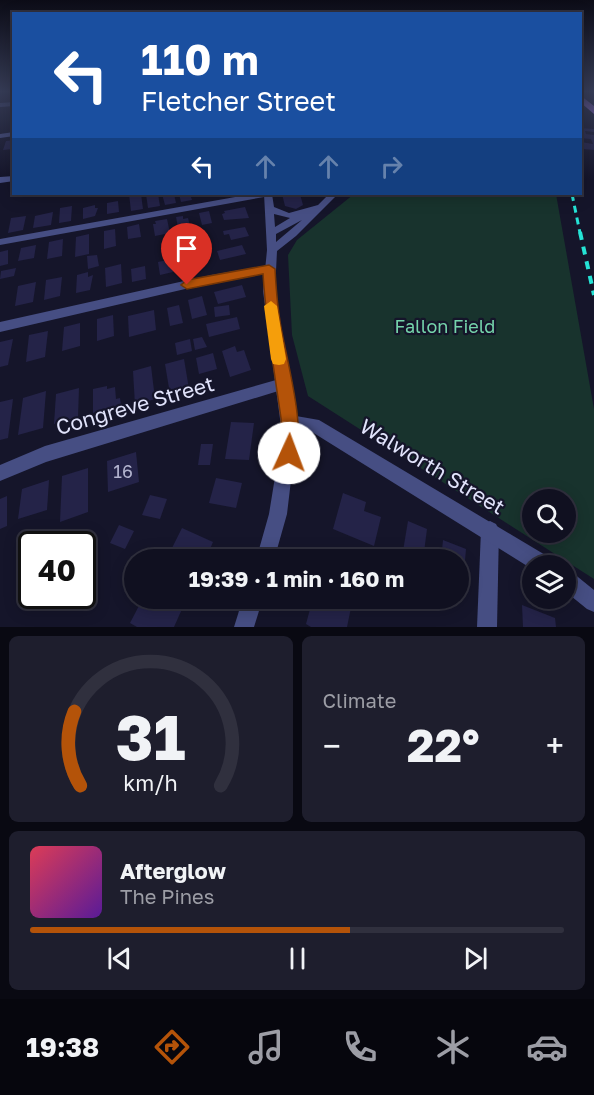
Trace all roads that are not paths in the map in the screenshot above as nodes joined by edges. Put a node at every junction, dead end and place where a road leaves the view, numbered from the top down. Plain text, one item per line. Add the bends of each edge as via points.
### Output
1 (258, 195) edge
2 (268, 195) edge
3 (331, 197) edge
4 (270, 209) junction
5 (313, 209) junction
6 (271, 233) junction
7 (0, 242) edge
8 (272, 250) junction
9 (269, 269) junction
10 (0, 327) edge
11 (283, 384) junction
12 (290, 422) junction
13 (0, 473) edge
14 (489, 530) junction
15 (267, 549) edge
16 (528, 555) edge
17 (576, 588) edge
18 (594, 602) edge
19 (249, 609) edge
20 (244, 627) edge
21 (487, 627) edge

1 - 7 street
2 - 4 street
3 - 5 street
3 - 8 street
4 - 5 street via 289,216
4 - 6 street
5 - 6 street
6 - 8 street
8 - 9 street
9 - 10 street
9 - 11 street
11 - 12 street
11 - 13 street, Congreve Street via 45,454
12 - 14 street, Walworth Street via 314,424
12 - 15 street via 289,453
14 - 16 street, Walworth Street
14 - 21 street
17 - 18 street
19 - 20 street

